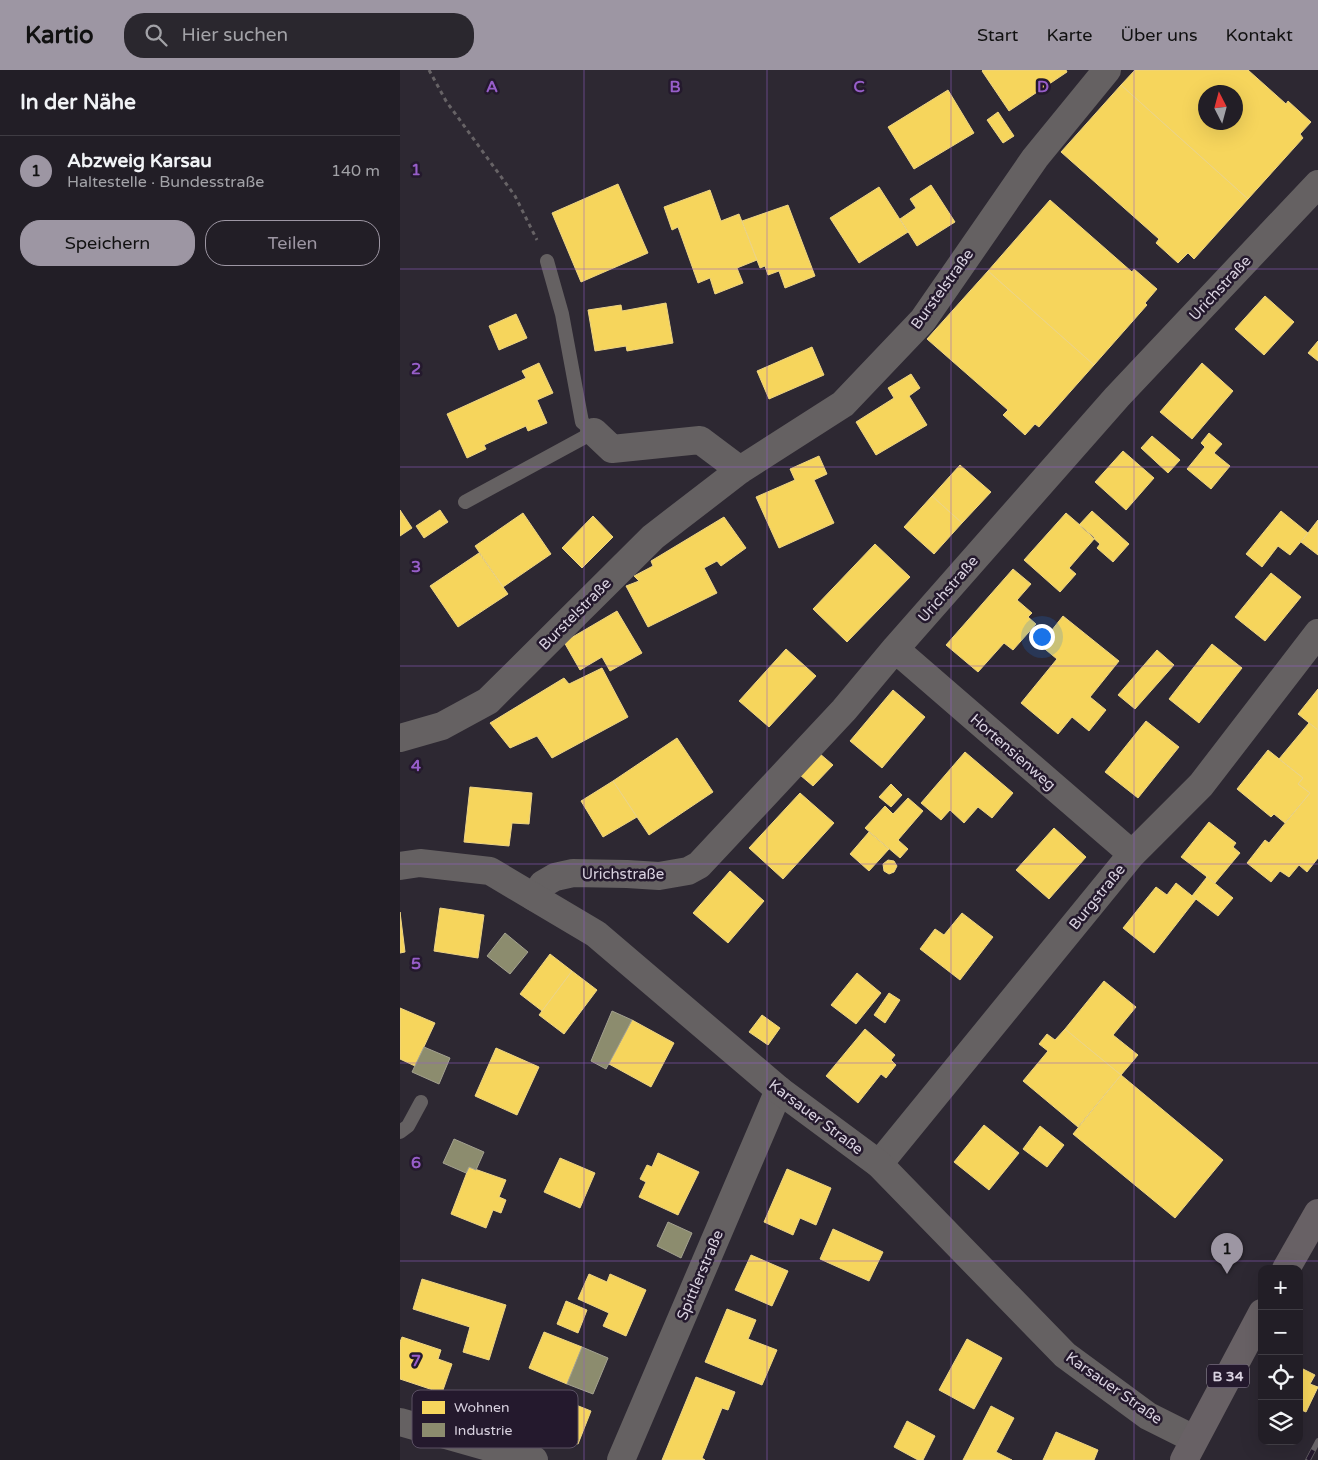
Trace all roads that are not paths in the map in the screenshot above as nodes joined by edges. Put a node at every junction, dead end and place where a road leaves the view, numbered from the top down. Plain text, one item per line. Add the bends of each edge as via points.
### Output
1 (1107, 70) edge
2 (1318, 184) edge
3 (547, 261) road end
4 (594, 432) junction
5 (740, 470) junction
6 (465, 502) dead end
7 (1318, 633) edge
8 (895, 649) junction
9 (400, 738) edge
10 (1132, 854) junction
11 (400, 866) edge
12 (534, 897) junction
13 (779, 1090) junction
14 (421, 1102) dead end
15 (400, 1132) edge
16 (878, 1164) junction
17 (1318, 1213) edge
18 (1288, 1265) edge
19 (1258, 1320) edge
20 (492, 1448) edge
21 (1189, 1450) edge
22 (534, 1460) edge
23 (621, 1460) edge

1 - 5 street, Burstelstraße via 1035,158 923,320 843,404
2 - 8 street, Urichstraße via 1117,397
3 - 4 lane via 562,314 582,422
4 - 5 street via 612,449 700,440
4 - 6 lane
5 - 9 street, Burstelstraße via 653,537 488,701 442,726
7 - 10 street, Burgstraße via 1201,785
8 - 10 street, Hortensienweg
8 - 12 street, Urichstraße via 844,710 699,865 688,872 659,876 573,873 543,884
10 - 16 street, Burgstraße
11 - 12 street, Karsauer Straße via 420,862 490,871
12 - 13 street, Karsauer Straße via 596,934
13 - 16 street, Karsauer Straße
13 - 23 street, Spittlerstraße
14 - 15 lane via 408,1126
16 - 21 street, Karsauer Straße via 1065,1355
17 - 18 main road
19 - 21 main road, B 34
20 - 22 street

